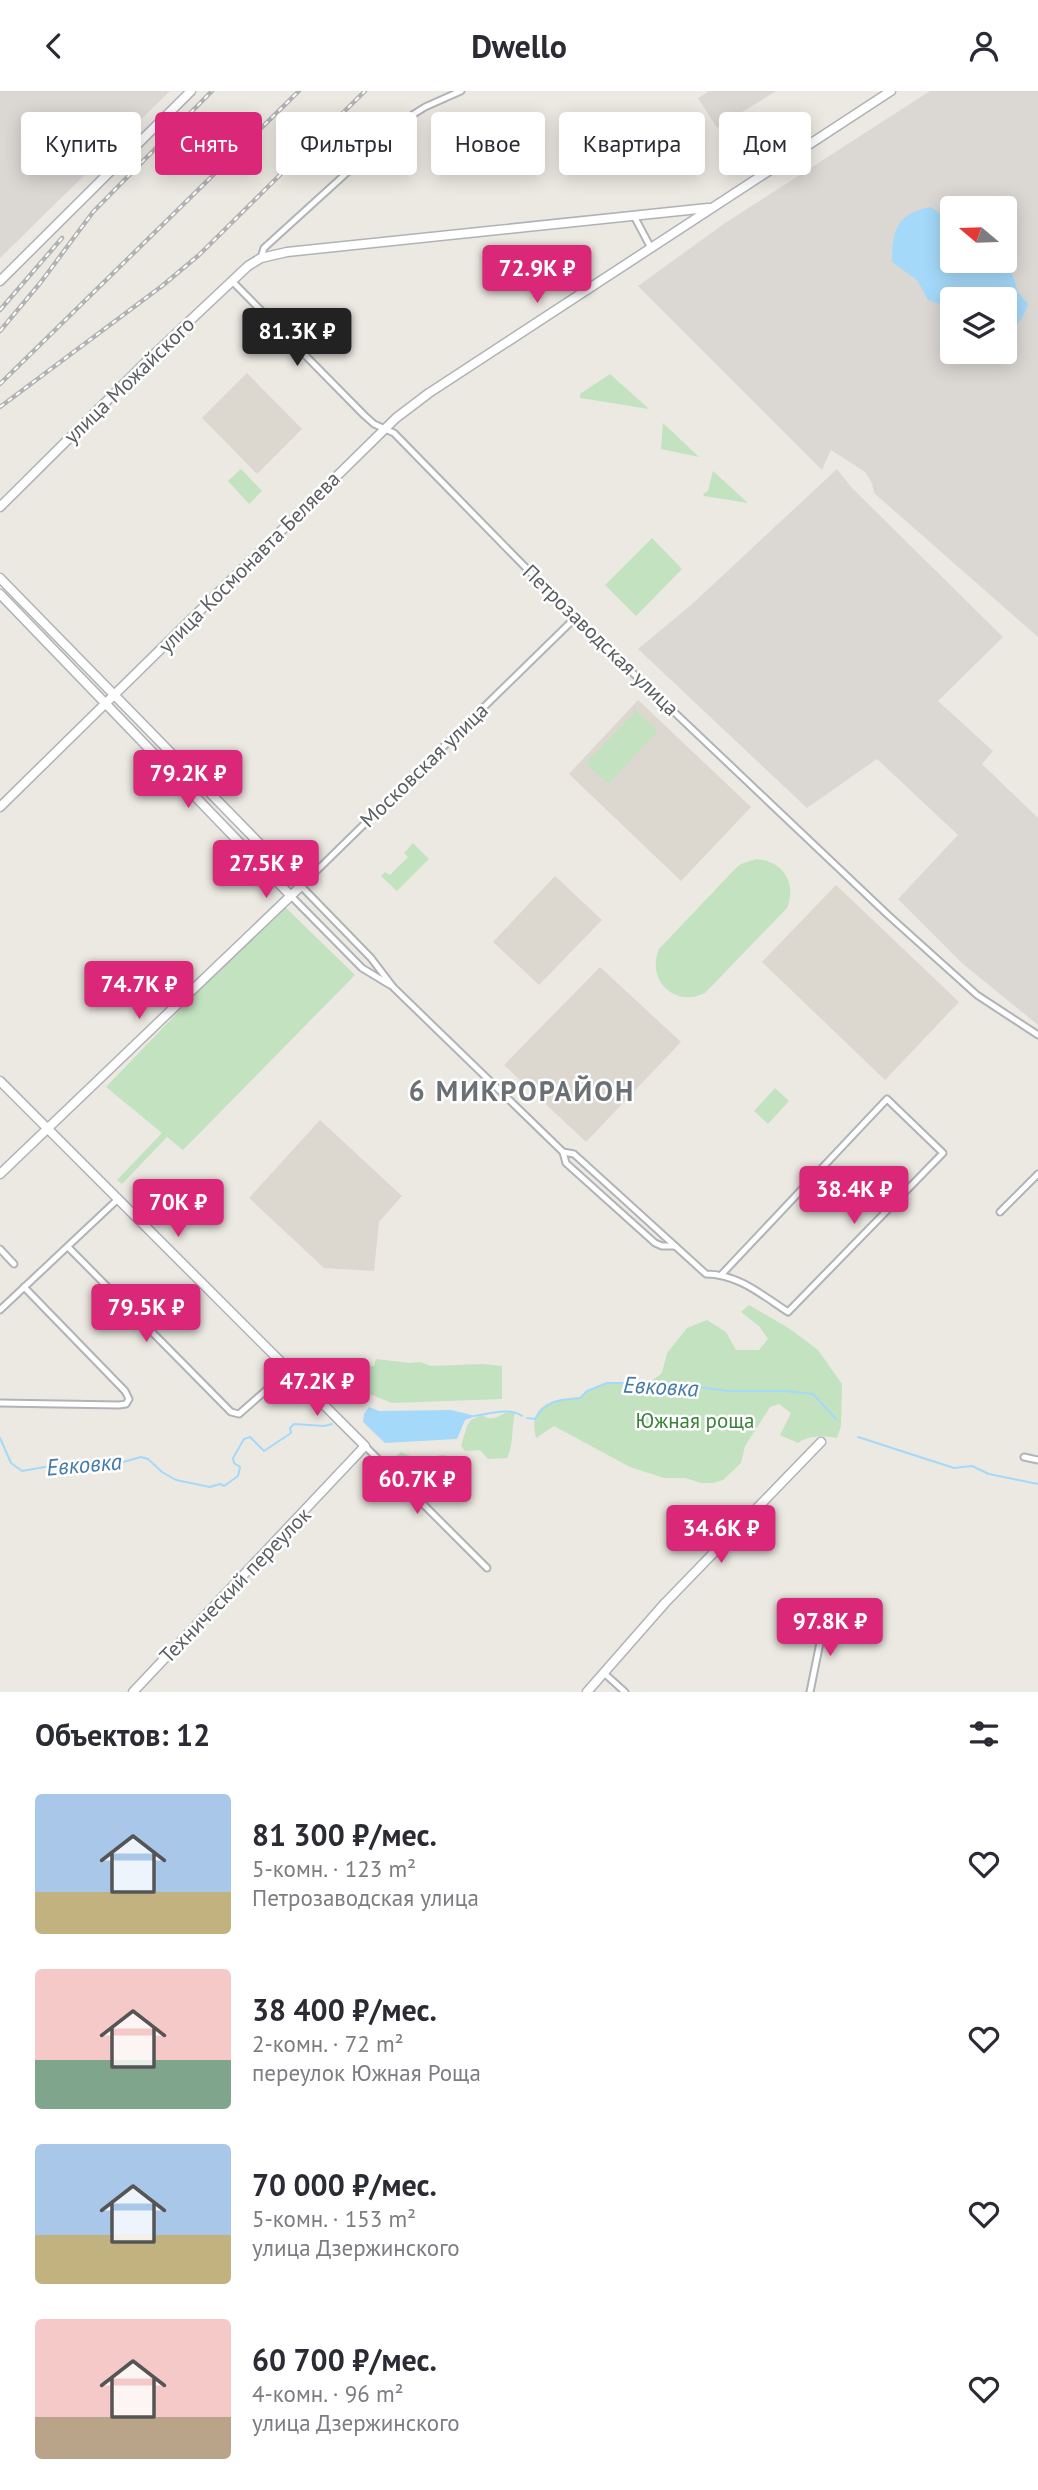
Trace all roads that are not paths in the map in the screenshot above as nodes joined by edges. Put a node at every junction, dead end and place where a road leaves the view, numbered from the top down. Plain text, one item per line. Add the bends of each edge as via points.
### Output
1 (191, 91) edge
2 (461, 91) edge
3 (891, 91) edge
4 (711, 208) junction
5 (634, 216) junction
6 (651, 248) junction
7 (261, 258) junction
8 (0, 281) edge
9 (231, 281) junction
10 (383, 429) junction
11 (0, 507) edge
12 (0, 579) edge
13 (0, 594) edge
14 (575, 618) junction
15 (115, 695) junction
16 (107, 703) junction
17 (0, 807) edge
18 (300, 886) junction
19 (291, 896) junction
20 (371, 958) junction
21 (362, 968) junction
22 (393, 987) junction
23 (1038, 1035) edge
24 (0, 1081) edge
25 (47, 1129) junction
26 (563, 1152) junction
27 (0, 1174) edge
28 (1038, 1174) edge
29 (118, 1199) junction
30 (1000, 1212) dead end
31 (675, 1246) junction
32 (68, 1247) junction
33 (0, 1249) edge
34 (14, 1264) dead end
35 (722, 1274) junction
36 (24, 1287) junction
37 (0, 1310) edge
38 (288, 1371) junction
39 (0, 1403) edge
40 (821, 1442) dead end
41 (365, 1446) junction
42 (1024, 1457) dead end
43 (1038, 1460) edge
44 (487, 1568) dead end
45 (825, 1618) dead end
46 (604, 1673) junction
47 (133, 1692) edge
48 (587, 1692) edge
49 (625, 1692) edge
50 (810, 1692) edge

1 - 8 street
2 - 7 street via 406,119 264,248
3 - 4 street, улица Космонавта Беляева
4 - 5 street
4 - 6 street, улица Космонавта Беляева
5 - 6 street
5 - 7 street
6 - 10 street, улица Космонавта Беляева via 429,393
7 - 9 street, улица Можайского
9 - 10 street, Петрозаводская улица via 325,378
9 - 11 street, улица Можайского
10 - 14 street, Петрозаводская улица via 394,433
10 - 15 street, улица Космонавта Беляева
12 - 15 street
13 - 16 street
14 - 18 street, Московская улица
14 - 23 street, Петрозаводская улица via 888,915 977,995
15 - 16 street, улица Космонавта Беляева
15 - 18 street
16 - 17 street, улица Космонавта Беляева
16 - 19 street
18 - 19 street, Московская улица
18 - 20 street
19 - 21 street
19 - 25 street, Московская улица
20 - 21 street
20 - 22 street
21 - 22 street
22 - 26 street
24 - 25 street
25 - 27 street, Московская улица
25 - 29 street
26 - 31 street via 574,1154
26 - 31 street via 566,1163 655,1243
28 - 30 street
29 - 32 street
29 - 38 street
31 - 35 street via 706,1274
32 - 36 street
32 - 38 street via 230,1412 239,1414
33 - 34 street
35 - 35 street via 788,1312 943,1153 887,1099
36 - 37 street
36 - 39 street via 125,1391 128,1402
38 - 41 street
40 - 46 street
41 - 44 street
41 - 47 street, Технический переулок
42 - 43 street
45 - 50 street
46 - 48 street
46 - 49 street

